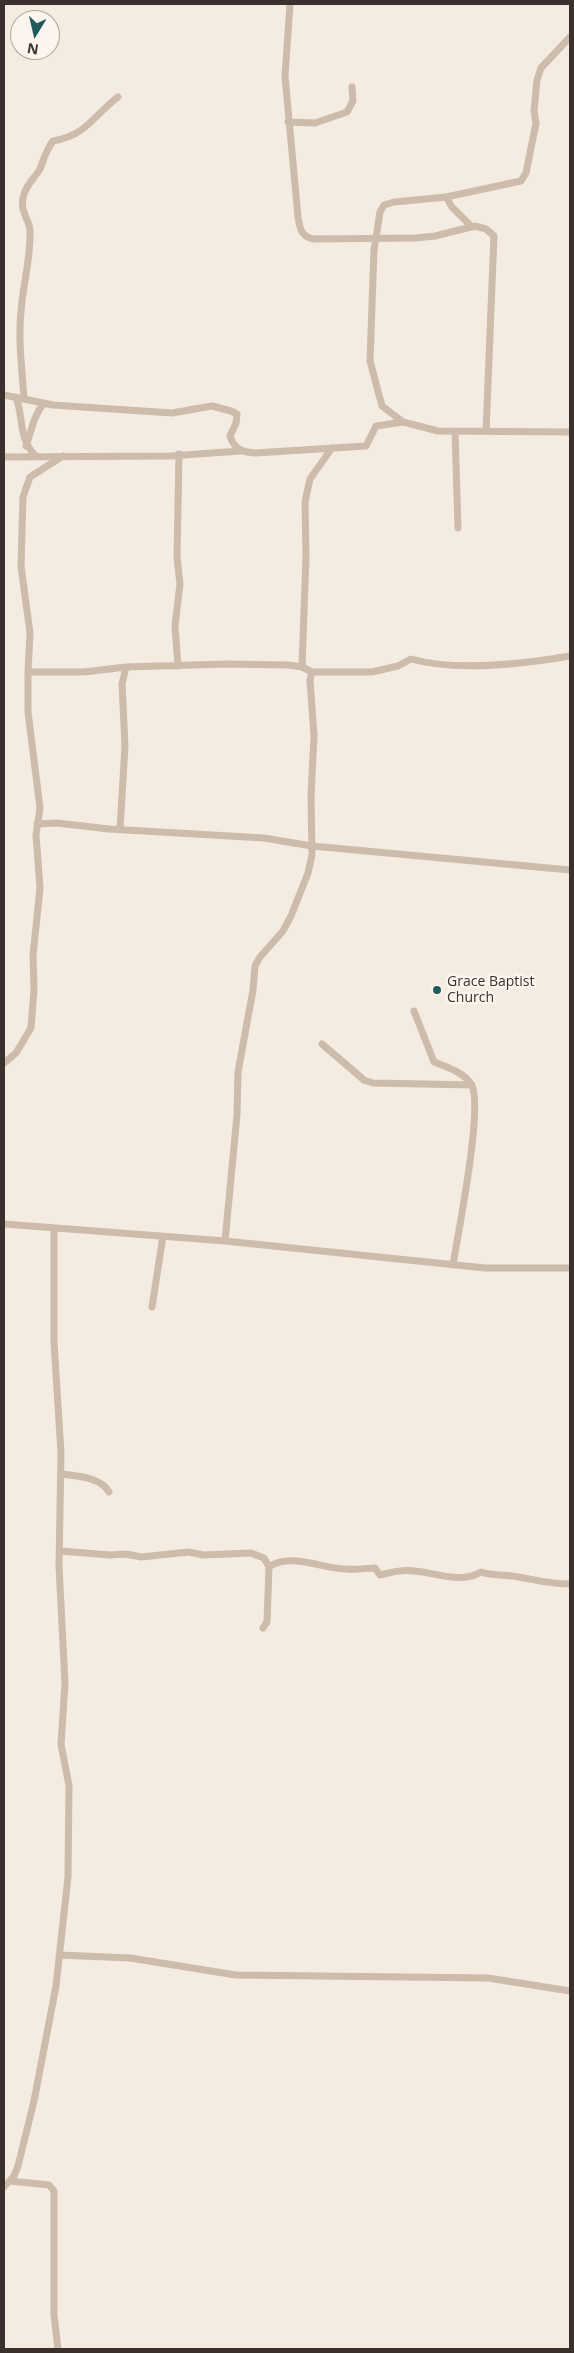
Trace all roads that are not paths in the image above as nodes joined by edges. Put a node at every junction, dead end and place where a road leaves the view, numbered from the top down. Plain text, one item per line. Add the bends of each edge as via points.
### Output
1 (290, 4) edge
2 (570, 37) edge
3 (352, 87) dead end
4 (118, 97) dead end
5 (288, 122) junction
6 (446, 197) junction
7 (472, 226) junction
8 (376, 238) junction
9 (4, 395) edge
10 (16, 397) junction
11 (24, 398) junction
12 (44, 403) junction
13 (403, 422) junction
14 (455, 431) junction
15 (486, 431) junction
16 (570, 432) edge
17 (26, 446) junction
18 (332, 448) junction
19 (242, 451) junction
20 (179, 454) junction
21 (36, 456) junction
22 (63, 456) junction
23 (4, 457) edge
24 (458, 528) dead end
25 (570, 656) edge
26 (178, 666) junction
27 (126, 667) junction
28 (302, 667) junction
29 (28, 672) junction
30 (312, 672) junction
31 (37, 824) junction
32 (120, 829) junction
33 (312, 846) junction
34 (570, 870) edge
35 (414, 1010) dead end
36 (322, 1044) dead end
37 (4, 1063) edge
38 (472, 1085) junction
39 (4, 1224) edge
40 (54, 1228) junction
41 (163, 1236) junction
42 (225, 1241) junction
43 (453, 1265) junction
44 (570, 1268) edge
45 (152, 1307) dead end
46 (62, 1474) junction
47 (109, 1492) dead end
48 (60, 1551) junction
49 (269, 1566) junction
50 (570, 1584) edge
51 (263, 1628) dead end
52 (59, 1955) junction
53 (570, 1991) edge
54 (10, 2181) junction
55 (4, 2187) edge
56 (58, 2349) edge

1 - 5 street via 285,59
2 - 6 street via 541,68 536,80 536,123 526,173 520,181
3 - 5 street via 353,101 347,112 315,123
4 - 11 street via 84,129 67,139 53,141 22,200 23,215 30,228 19,344
5 - 8 street via 299,223 303,234 313,239
6 - 7 street
6 - 8 street via 384,205 378,218
7 - 8 street via 434,236
7 - 15 street via 486,229 496,240
8 - 13 street via 370,361 382,406
9 - 10 street
10 - 11 street
10 - 17 street
11 - 12 street
12 - 17 street via 37,411
12 - 19 street via 163,413 181,413 204,407 231,411 237,417 230,436 232,443
13 - 14 street via 431,430
13 - 18 street via 376,426 366,446
14 - 15 street
14 - 24 street
15 - 16 street
17 - 21 street
18 - 19 street
18 - 28 street via 310,479 305,502
19 - 20 street
20 - 22 street
20 - 26 street via 177,557 180,584 175,626
21 - 22 street
21 - 23 street
22 - 29 street via 30,476 23,497 21,566 30,633
25 - 30 street via 497,665 429,664 412,659 372,672
26 - 27 street
26 - 28 street
27 - 29 street via 84,672
27 - 32 street via 122,684 125,746
28 - 30 street
29 - 31 street via 28,712 40,808
30 - 33 street
31 - 32 street via 57,822
31 - 37 street via 40,888 33,955 31,1028 16,1053
32 - 33 street via 264,838
33 - 34 street
33 - 42 street via 308,873 291,916 255,966 238,1072
35 - 38 street via 434,1062 464,1076
36 - 38 street via 364,1080 373,1083
38 - 43 street via 475,1118
39 - 40 street
40 - 41 street
40 - 46 street via 54,1342
41 - 42 street
41 - 45 street
42 - 43 street
43 - 44 street
46 - 47 street via 90,1479
46 - 48 street
48 - 49 street via 140,1557 189,1552 203,1555 251,1553 264,1558
48 - 52 street via 65,1683 61,1744 69,1786 68,1877
49 - 50 street via 277,1561 298,1562 347,1570 375,1568 380,1575 414,1570 453,1578 481,1572 546,1584
49 - 51 street via 267,1622
52 - 53 street via 130,1958 236,1974 488,1978
52 - 54 street via 34,2101 18,2166
54 - 55 street
54 - 56 street via 49,2186 54,2191 54,2315

